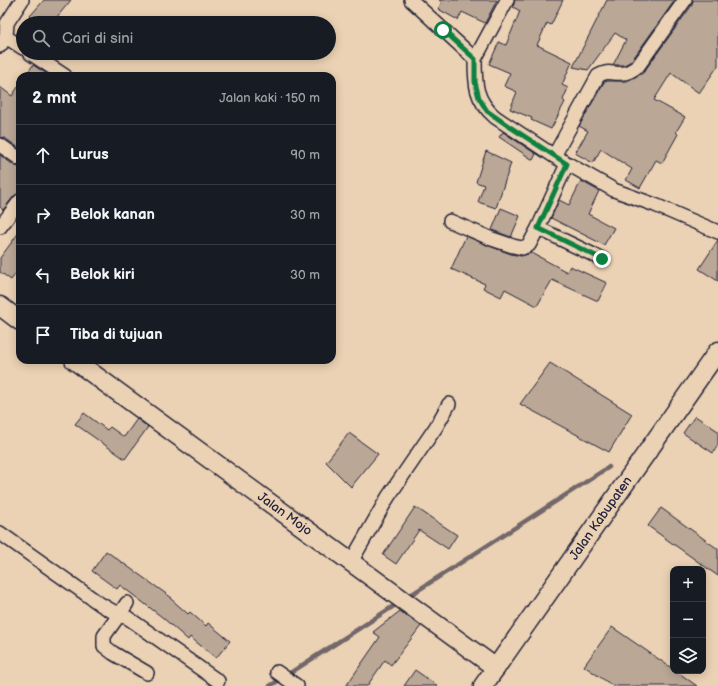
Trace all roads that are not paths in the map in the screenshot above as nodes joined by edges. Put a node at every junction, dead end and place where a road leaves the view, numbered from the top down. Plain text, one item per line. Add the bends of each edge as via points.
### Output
1 (22, 0) edge
2 (411, 0) edge
3 (507, 0) edge
4 (685, 0) edge
5 (3, 41) edge
6 (16, 46) edge
7 (475, 59) junction
8 (41, 60) edge
9 (59, 72) edge
10 (0, 145) edge
11 (16, 156) edge
12 (554, 156) junction
13 (567, 164) junction
14 (16, 206) edge
15 (450, 221) dead end
16 (0, 227) edge
17 (538, 228) junction
18 (718, 232) edge
19 (602, 259) dead end
20 (0, 306) edge
21 (16, 318) edge
22 (718, 351) edge
23 (79, 364) edge
24 (449, 404) dead end
25 (0, 533) edge
26 (351, 562) junction
27 (128, 604) dead end
28 (119, 615) junction
29 (496, 668) junction
30 (277, 672) dead end
31 (147, 673) dead end
32 (218, 682) dead end
33 (297, 686) edge
34 (483, 686) edge

1 - 5 street via 7,23
2 - 7 street
3 - 7 street
4 - 12 street via 638,66 624,73 607,72 598,76
5 - 6 street
7 - 12 street via 475,82 479,98 487,111
8 - 9 street
10 - 11 street
12 - 13 street
13 - 17 street
13 - 18 street via 614,190
14 - 16 street
15 - 17 street via 492,239 522,248 529,245
17 - 19 street
20 - 21 street
22 - 29 street, Jalan Kabupaten
23 - 26 street, Jalan Mojo
24 - 26 street via 388,497
25 - 28 street
26 - 29 street, Jalan Mojo
27 - 28 street
28 - 31 street via 104,636 104,646
28 - 32 street via 128,618
29 - 34 street, Jalan Kabupaten
30 - 33 street

